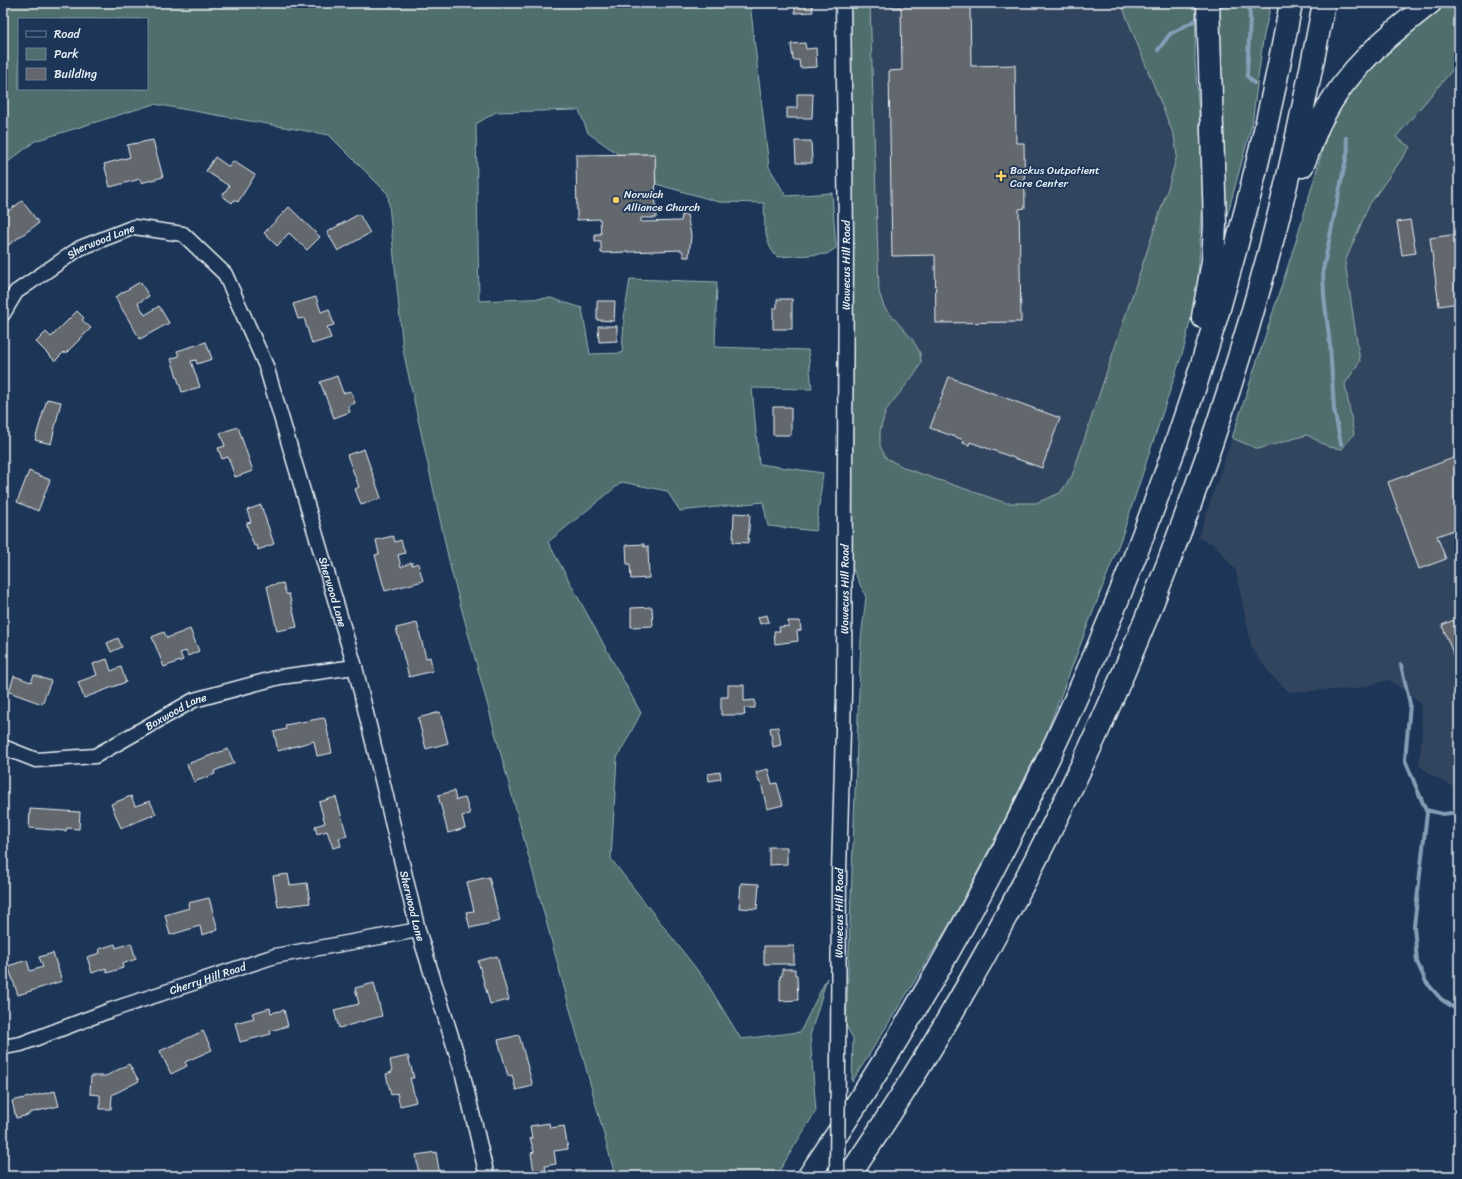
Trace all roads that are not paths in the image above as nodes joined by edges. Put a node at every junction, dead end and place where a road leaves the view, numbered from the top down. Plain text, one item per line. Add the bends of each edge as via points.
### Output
1 (842, 3) edge
2 (1208, 3) edge
3 (1291, 3) edge
4 (1324, 3) edge
5 (1430, 3) edge
6 (1283, 196) junction
7 (3, 314) edge
8 (1189, 404) junction
9 (355, 667) junction
10 (3, 747) edge
11 (418, 930) junction
12 (3, 1047) edge
13 (487, 1176) edge
14 (809, 1176) edge
15 (837, 1176) edge
16 (849, 1176) edge

1 - 15 street, Wawecus Hill Road, bridge via 846,236 844,693 838,873
2 - 8 highway via 1215,234 1208,290 1191,373
3 - 8 highway via 1243,220
4 - 6 highway
5 - 6 highway via 1374,48 1351,74 1324,114 1302,166
6 - 16 highway via 1246,335 1203,466 1157,591 1104,716 1055,822 987,952 920,1067
7 - 9 street, Sherwood Lane via 16,292 80,248 134,227 183,234 225,274 266,366
8 - 14 highway via 1154,506 1113,610 1028,802 979,899 926,993
9 - 10 street, Boxwood Lane via 280,677 194,700 95,756 36,760
9 - 11 street, Sherwood Lane
11 - 12 street, Cherry Hill Road via 275,956 111,1010 21,1044
11 - 13 street, Sherwood Lane via 462,1071

